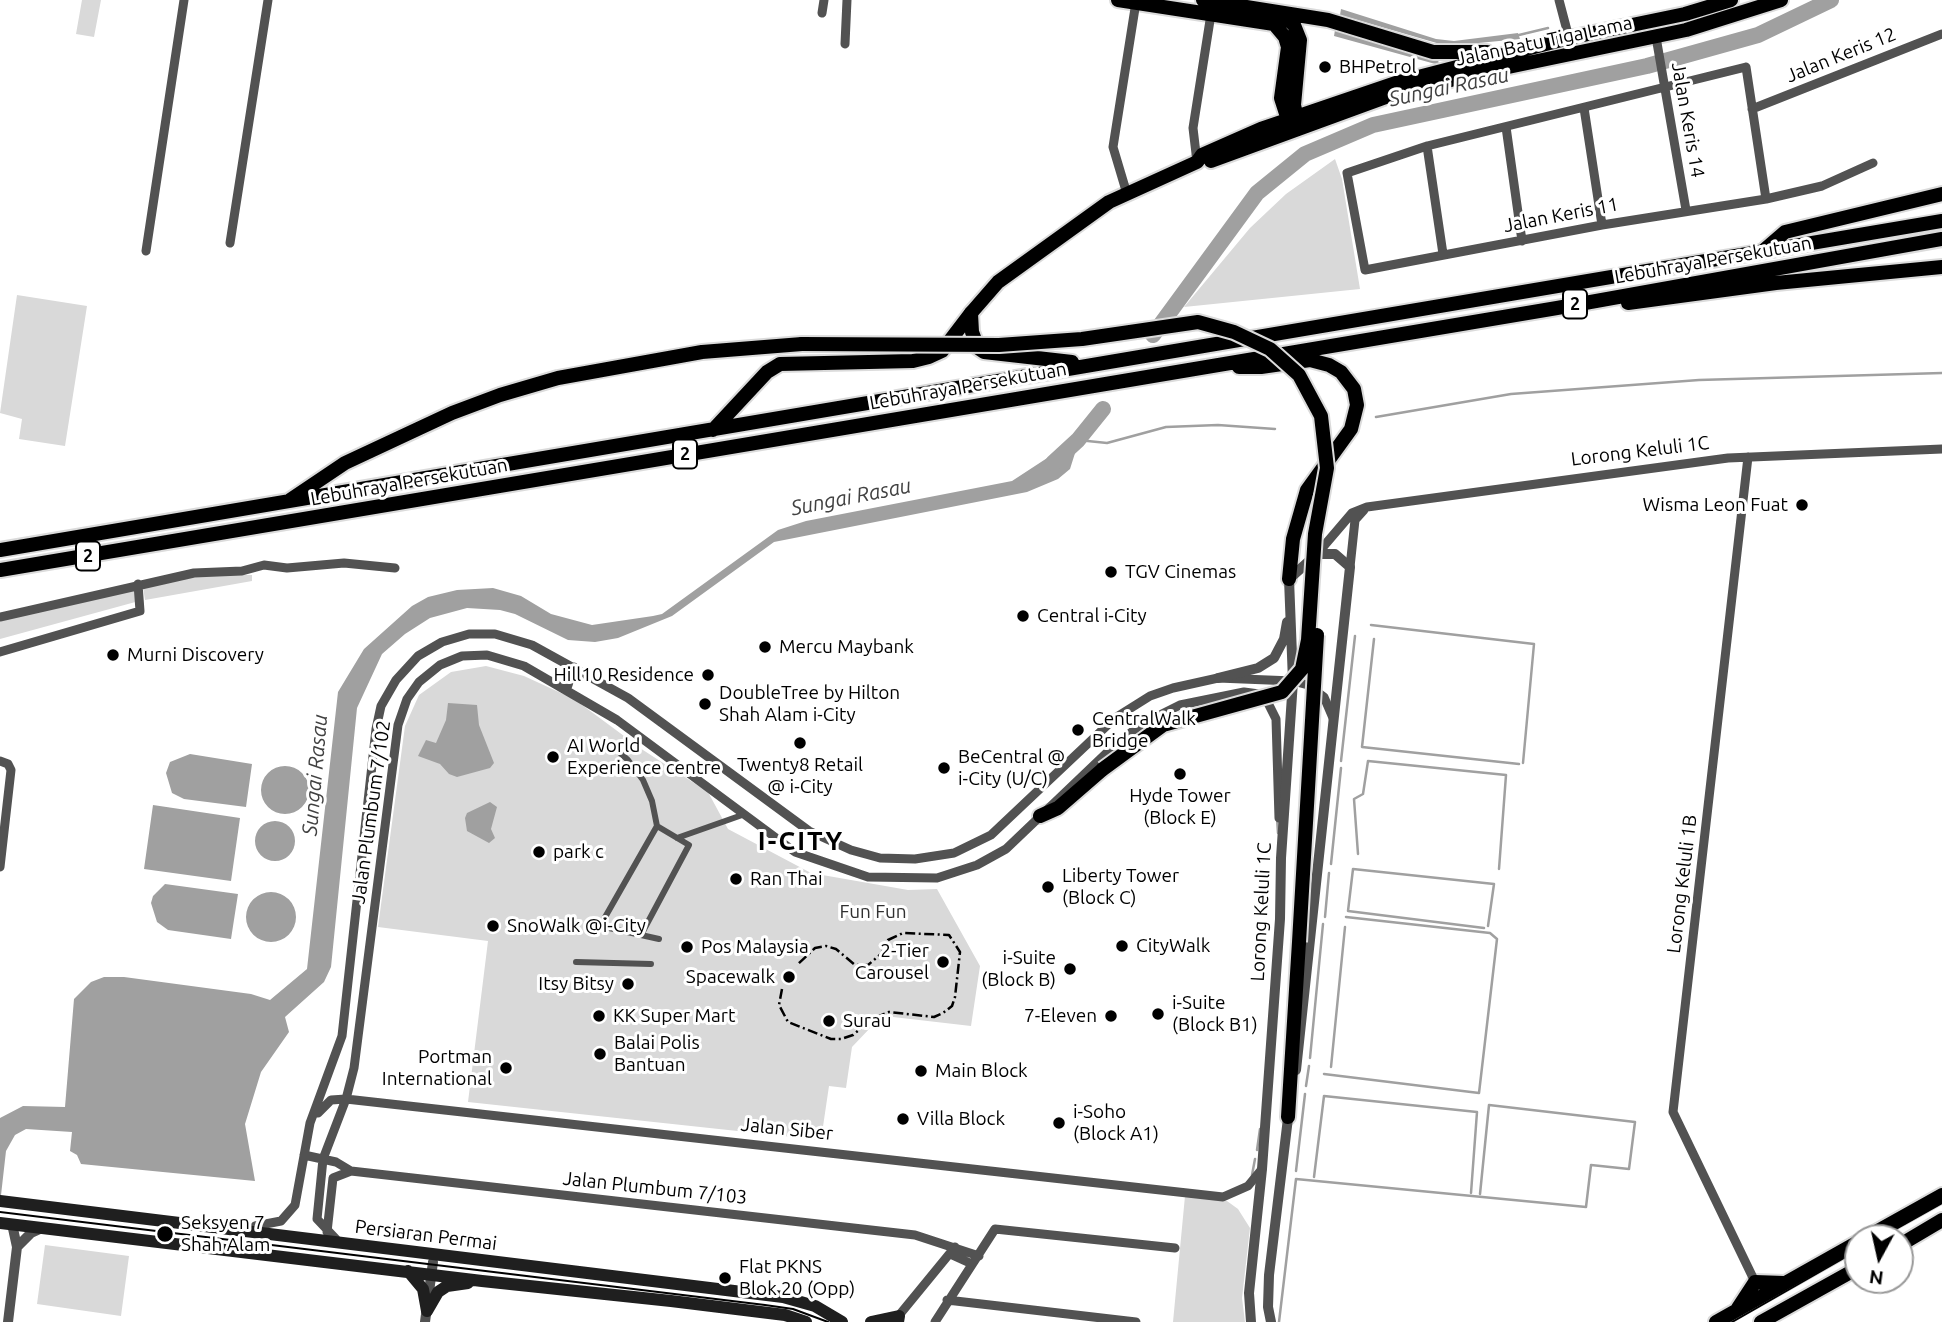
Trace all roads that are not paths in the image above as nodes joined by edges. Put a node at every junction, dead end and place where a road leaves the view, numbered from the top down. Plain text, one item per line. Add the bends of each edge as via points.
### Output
1 (184, 0) edge
2 (268, 0) edge
3 (824, 0) edge
4 (847, 0) edge
5 (1118, 0) edge
6 (1203, 0) edge
7 (1559, 0) edge
8 (1731, 0) edge
9 (1781, 0) edge
10 (1136, 2) junction
11 (1760, 3) edge
12 (822, 13) dead end
13 (1212, 14) junction
14 (1282, 15) junction
15 (1942, 34) edge
16 (1569, 38) junction
17 (845, 44) dead end
18 (1657, 44) junction
19 (1523, 50) junction
20 (1664, 83) junction
21 (1297, 86) junction
22 (1281, 98) junction
23 (1337, 102) junction
24 (1584, 108) junction
25 (1752, 110) junction
26 (1293, 123) junction
27 (1506, 127) junction
28 (1261, 129) junction
29 (1427, 146) junction
30 (1197, 162) junction
31 (1873, 163) dead end
32 (1127, 194) junction
33 (1942, 194) edge
34 (1766, 199) junction
35 (1686, 210) junction
36 (1942, 221) edge
37 (1602, 225) junction
38 (1942, 239) edge
39 (1522, 241) junction
40 (230, 243) dead end
41 (146, 251) dead end
42 (1762, 252) junction
43 (1443, 254) junction
44 (1942, 267) edge
45 (1557, 308) junction
46 (971, 313) junction
47 (1101, 363) junction
48 (1206, 366) junction
49 (713, 430) junction
50 (1942, 449) edge
51 (1748, 457) junction
52 (1324, 491) junction
53 (286, 503) junction
54 (1367, 507) junction
55 (0, 550) edge
56 (1317, 554) junction
57 (1350, 567) junction
58 (395, 568) dead end
59 (4, 571) edge
60 (1289, 579) junction
61 (138, 584) junction
62 (1292, 603) junction
63 (0, 617) edge
64 (0, 652) edge
65 (573, 667) junction
66 (1218, 678) junction
67 (1293, 681) junction
68 (567, 688) junction
69 (1335, 722) junction
70 (610, 744) dead end
71 (0, 761) edge
72 (744, 814) junction
73 (1041, 816) junction
74 (657, 825) junction
75 (677, 838) junction
76 (1281, 858) junction
77 (0, 864) edge
78 (641, 935) junction
79 (659, 939) dead end
80 (576, 962) dead end
81 (651, 964) dead end
82 (346, 1099) junction
83 (1288, 1117) junction
84 (310, 1123) junction
85 (304, 1155) junction
86 (323, 1159) junction
87 (1262, 1169) junction
88 (351, 1171) junction
89 (1942, 1195) edge
90 (11, 1202) edge
91 (1939, 1223) edge
92 (7, 1224) edge
93 (1890, 1224) edge
94 (255, 1226) junction
95 (43, 1227) junction
96 (1914, 1237) edge
97 (333, 1238) junction
98 (17, 1247) junction
99 (1175, 1248) dead end
100 (1844, 1250) edge
101 (952, 1251) junction
102 (979, 1255) junction
103 (972, 1264) junction
104 (510, 1265) junction
105 (432, 1268) junction
106 (408, 1270) junction
107 (1844, 1276) edge
108 (482, 1281) junction
109 (1755, 1282) junction
110 (1785, 1283) junction
111 (1762, 1296) junction
112 (947, 1300) junction
113 (1734, 1312) junction
114 (426, 1317) edge
115 (897, 1320) edge
116 (8, 1322) edge
117 (806, 1322) edge
118 (842, 1322) edge
119 (871, 1322) edge
120 (935, 1322) edge
121 (1136, 1322) edge
122 (1251, 1322) edge
123 (1272, 1322) edge
124 (1717, 1322) edge
125 (1761, 1322) edge

1 - 41 street
2 - 40 street
3 - 12 street
4 - 17 street
5 - 10 main road
6 - 14 main road
7 - 16 street
8 - 16 main road, Jalan Batu Tiga Lama
9 - 11 main road, Jalan Batu Tiga Lama
10 - 13 main road
10 - 32 street via 1113,147
11 - 18 main road, Jalan Batu Tiga Lama
13 - 22 main road via 1275,24 1285,37 1287,57
13 - 30 street via 1193,128
14 - 19 main road via 1328,20 1433,52
14 - 21 main road via 1294,25 1300,40
15 - 25 street, Jalan Keris 12
16 - 19 main road, Jalan Batu Tiga Lama
18 - 20 street, Jalan Keris 14
18 - 26 main road, Jalan Batu Tiga Lama via 1458,78
19 - 23 main road, Jalan Batu Tiga Lama
20 - 24 street
20 - 25 street via 1746,67
20 - 35 street, Jalan Keris 14
21 - 23 main road via 1312,101
21 - 26 main road
22 - 26 main road
22 - 28 main road
23 - 26 main road, Jalan Batu Tiga Lama
24 - 27 street
24 - 37 street
25 - 34 street
26 - 28 main road, Jalan Batu Tiga Lama
26 - 30 main road, Jalan Batu Tiga Lama
27 - 29 street
27 - 39 street
28 - 30 main road, Jalan Batu Tiga Lama via 1202,155
29 - 43 street
29 - 43 street, Jalan Keris 11 via 1347,173 1364,269
30 - 32 main road, Jalan Batu Tiga Lama
31 - 34 street, Jalan Keris 11 via 1822,187
32 - 46 main road, Jalan Batu Tiga Lama via 1109,202 998,282
33 - 42 main road via 1785,232
34 - 35 street, Jalan Keris 11
35 - 37 street, Jalan Keris 11
36 - 42 main road, Lebuhraya Persekutuan / 2
37 - 39 street, Jalan Keris 11
38 - 45 main road, Lebuhraya Persekutuan / 2
39 - 43 street, Jalan Keris 11
42 - 47 main road, Lebuhraya Persekutuan / 2
44 - 45 main road via 1776,283 1656,301
45 - 48 main road, Lebuhraya Persekutuan / 2
46 - 47 main road via 972,332 984,352 1039,361
46 - 49 main road, Jalan Batu Tiga Lama via 942,351 929,357 780,365 767,372
47 - 49 main road, Lebuhraya Persekutuan / 2
48 - 59 main road, Lebuhraya Persekutuan / 2
48 - 60 main road via 1261,368 1310,360 1341,372 1354,389 1357,405 1351,429 1307,491 1293,538
49 - 53 main road, Lebuhraya Persekutuan / 2
50 - 51 street, Lorong Keluli 1C
51 - 54 street, Lorong Keluli 1C via 1642,467
51 - 109 street, Lorong Keluli 1B via 1673,1112
52 - 53 main road, bridge via 1325,433 1315,402 1299,375 1275,352 1255,341 1198,322 1082,339 999,345 764,345 558,378 452,413 345,463
52 - 73 main road, bridge via 1315,534 1308,640 1297,678 1282,692 1163,724 1058,808
52 - 83 main road, bridge
53 - 55 main road, Lebuhraya Persekutuan / 2
54 - 56 street via 1352,513
54 - 57 street via 1354,520
56 - 57 street via 1335,554
56 - 60 street
57 - 69 street
58 - 61 street via 344,563 287,568 264,565
60 - 62 street, Lorong Keluli 1C
61 - 63 street
61 - 64 street via 140,611
62 - 66 street via 1284,639 1274,658 1258,668
62 - 67 street, Lorong Keluli 1C
65 - 66 street, Jalan Plumbum 7/102 via 650,713 809,831 880,858 915,859 954,852 991,835 1131,707 1174,688
65 - 68 street
65 - 84 street, Jalan Plumbum 7/102 via 532,645 495,634 469,634 418,656 381,706 342,1036
66 - 67 street, Jalan Plumbum 7/102
67 - 69 street via 1324,697
67 - 76 street, Lorong Keluli 1C
68 - 72 street, Jalan Plumbum 7/102
68 - 82 street, Jalan Plumbum 7/102 via 524,666 487,655 461,656 440,665 407,699 398,725 362,1023
69 - 83 street
70 - 74 street via 643,780
71 - 77 street via 11,770
72 - 73 street, Jalan Plumbum 7/102 via 795,852 868,877 903,880 937,878 977,865 1006,849
72 - 75 street
73 - 76 street, Jalan Plumbum 7/102 via 1142,724 1180,705 1244,692 1259,694 1268,701 1276,719
74 - 75 street
74 - 78 street via 600,926
75 - 78 street via 689,845
76 - 87 street, Lorong Keluli 1C
78 - 79 street
80 - 81 street
82 - 84 street via 326,1103
82 - 86 street, Jalan Plumbum 7/102
82 - 87 street, Jalan Siber via 1223,1197 1248,1186
83 - 123 street via 1269,1275
84 - 85 street, Jalan Plumbum 7/102
85 - 86 street, Jalan Plumbum 7/103
85 - 94 street, Jalan Plumbum 7/102 via 292,1211 281,1221
86 - 88 street, Jalan Plumbum 7/103
86 - 97 street, Jalan Plumbum 7/102 via 317,1219
87 - 122 street, Lorong Keluli 1C via 1249,1293
88 - 97 street via 333,1178
88 - 101 street, Jalan Plumbum 7/103 via 915,1235
89 - 93 main road
90 - 94 main road via 73,1203
90 - 97 main road, Persiaran Permai
91 - 96 main road
92 - 95 main road, Persiaran Permai
92 - 98 street
94 - 97 main road
95 - 98 street
95 - 106 main road, Persiaran Permai
97 - 104 main road, Persiaran Permai via 372,1248
97 - 105 main road via 370,1254
98 - 116 street
99 - 102 street via 999,1228
100 - 110 main road
101 - 102 street
101 - 103 street
101 - 115 street
102 - 103 street
103 - 112 street
104 - 105 main road
104 - 118 main road, Persiaran Permai via 783,1297 815,1306
105 - 106 main road, Persiaran Permai
105 - 108 main road, Persiaran Permai
105 - 114 street
106 - 114 main road via 423,1289
107 - 125 main road
108 - 114 main road via 447,1286 438,1292
108 - 117 main road, Persiaran Permai via 785,1315
109 - 110 main road
109 - 111 street, Lorong Keluli 1B
109 - 113 main road
110 - 111 main road
111 - 113 main road
112 - 120 street
112 - 121 street
113 - 124 main road
115 - 119 main road

